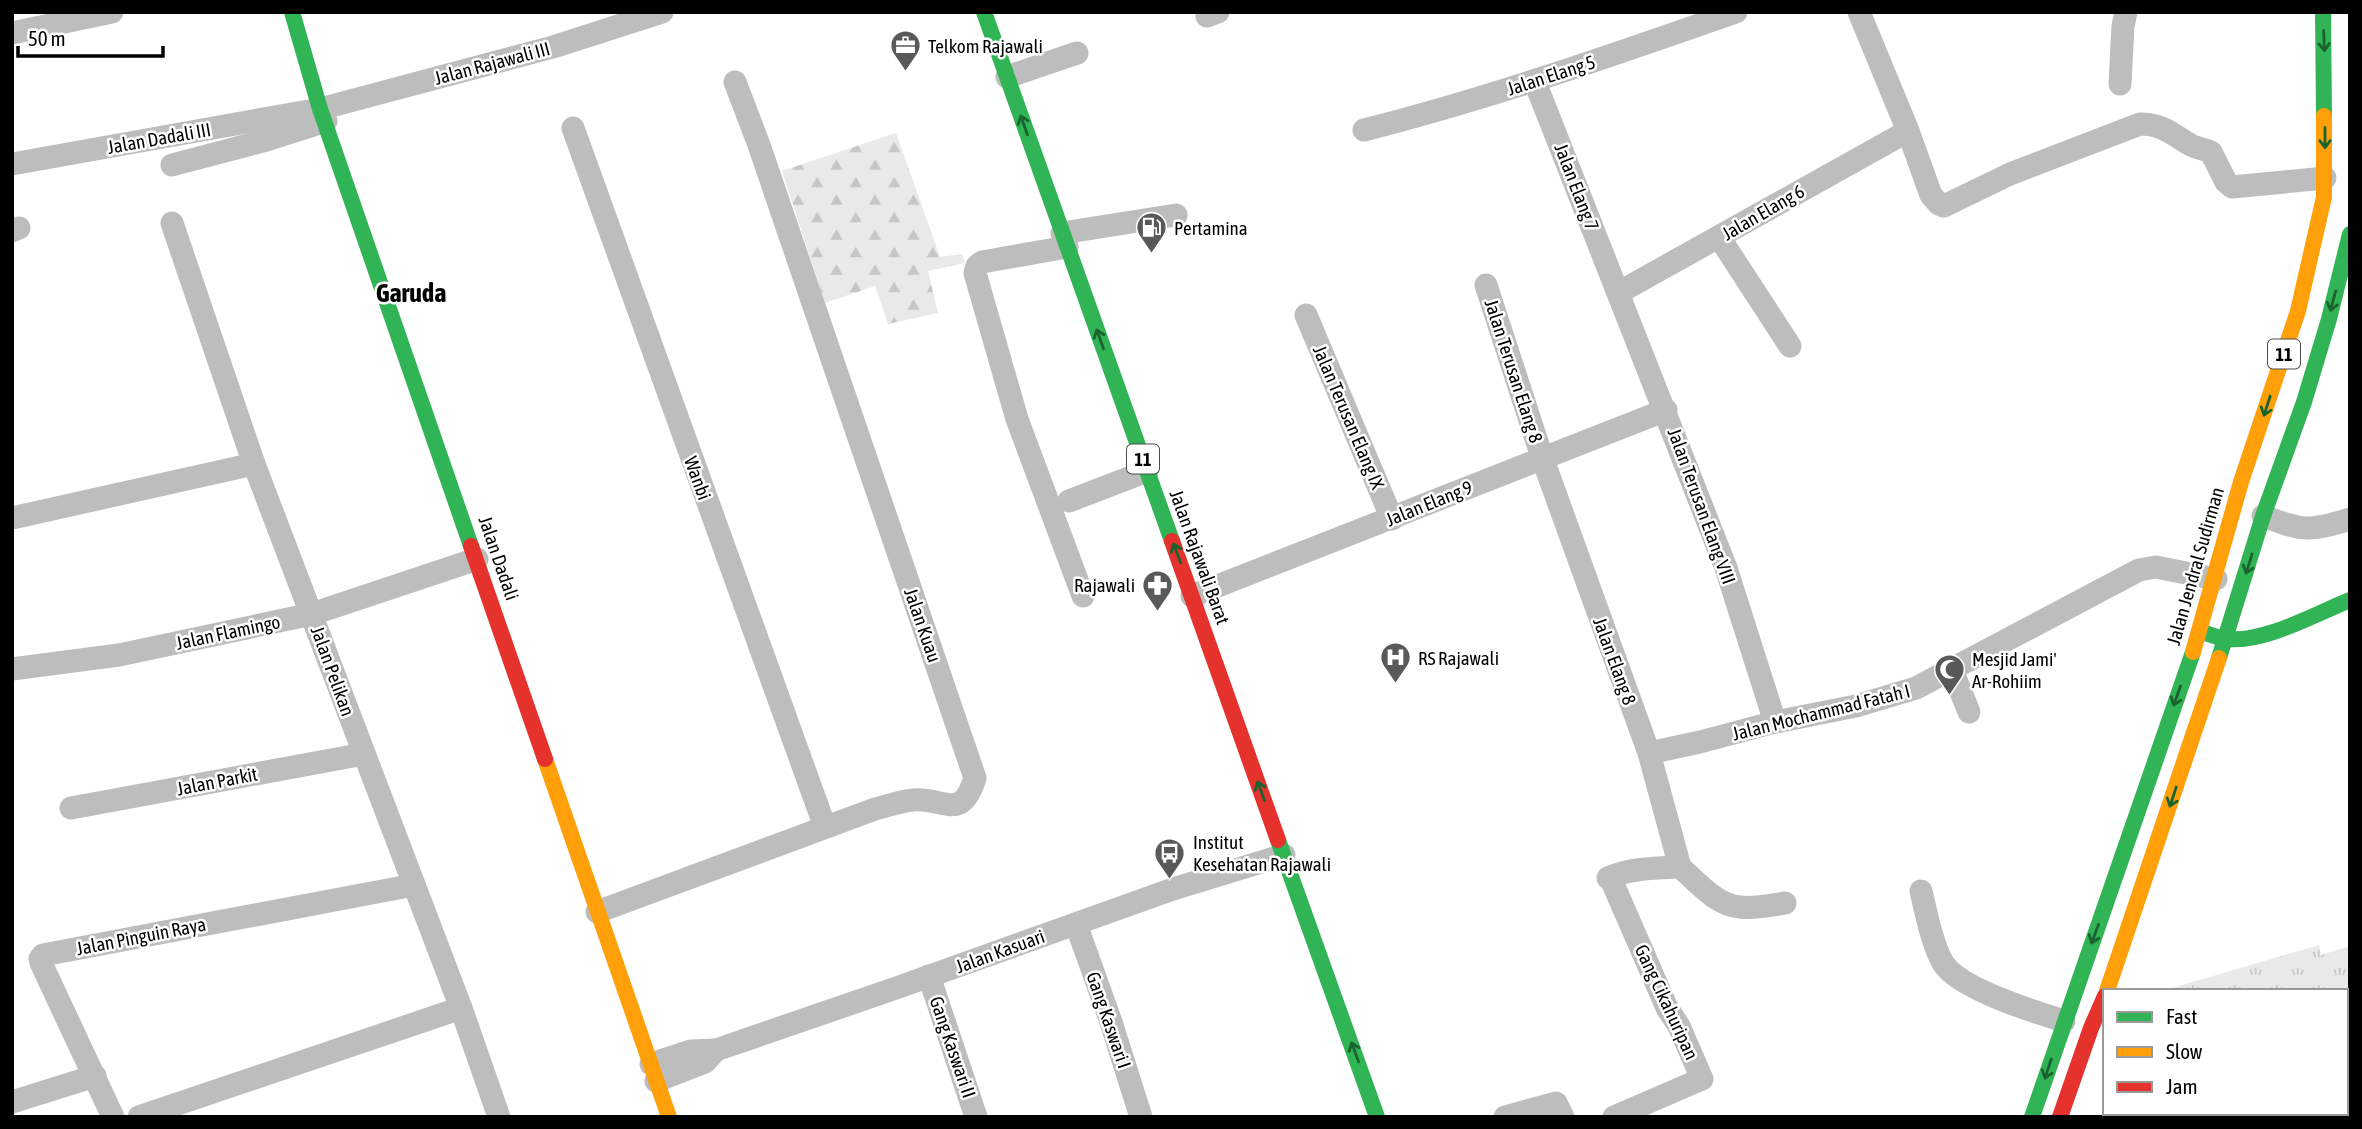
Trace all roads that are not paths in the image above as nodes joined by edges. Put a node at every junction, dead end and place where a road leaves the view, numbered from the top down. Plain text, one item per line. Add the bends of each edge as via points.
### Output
1 (112, 12) edge
2 (292, 12) edge
3 (662, 12) edge
4 (984, 12) edge
5 (1736, 12) edge
6 (1859, 12) edge
7 (2126, 12) edge
8 (2323, 12) edge
9 (12, 33) edge
10 (1077, 53) dead end
11 (1007, 77) junction
12 (735, 82) dead end
13 (1535, 82) junction
14 (2120, 84) dead end
15 (317, 114) junction
16 (573, 128) dead end
17 (1364, 131) dead end
18 (1908, 131) junction
19 (12, 164) edge
20 (172, 165) dead end
21 (2325, 177) junction
22 (1175, 215) dead end
23 (172, 223) dead end
24 (2350, 234) edge
25 (1719, 237) junction
26 (1065, 240) junction
27 (2347, 263) edge
28 (1486, 285) dead end
29 (1618, 293) junction
30 (1306, 315) dead end
31 (1790, 346) dead end
32 (1666, 410) junction
33 (1542, 457) junction
34 (254, 464) junction
35 (1147, 471) junction
36 (1069, 501) dead end
37 (2263, 516) junction
38 (12, 518) edge
39 (1392, 519) junction
40 (2350, 519) edge
41 (477, 559) junction
42 (2216, 579) junction
43 (1083, 596) dead end
44 (1192, 596) junction
45 (2350, 600) edge
46 (312, 614) junction
47 (2200, 631) junction
48 (2225, 639) junction
49 (12, 669) edge
50 (1952, 670) junction
51 (1969, 712) dead end
52 (1775, 722) junction
53 (1648, 753) junction
54 (364, 754) junction
55 (71, 808) dead end
56 (825, 827) junction
57 (1284, 855) junction
58 (1680, 867) junction
59 (414, 885) junction
60 (2112, 887) junction
61 (1921, 891) dead end
62 (2140, 897) junction
63 (1785, 904) dead end
64 (597, 912) junction
65 (1076, 924) junction
66 (929, 976) junction
67 (2108, 989) edge
68 (2103, 1001) edge
69 (461, 1008) junction
70 (2064, 1021) junction
71 (2091, 1028) junction
72 (654, 1072) junction
73 (95, 1076) junction
74 (12, 1102) edge
75 (113, 1117) edge
76 (139, 1117) edge
77 (499, 1117) edge
78 (669, 1117) edge
79 (976, 1117) edge
80 (1141, 1117) edge
81 (1377, 1117) edge
82 (1505, 1117) edge
83 (1563, 1117) edge
84 (1614, 1117) edge
85 (2032, 1117) edge
86 (2060, 1117) edge

1 - 9 street
2 - 15 main road, Jalan Dadali
3 - 15 street, Jalan Rajawali III
4 - 11 main road, Jalan Rajawali Barat / 11
5 - 13 street, Jalan Elang 5
6 - 18 street
7 - 14 street
8 -> 21 main road, Jalan Jendral Sudirman / 11 via 2331,70
10 - 11 street
26 -> 11 main road, Jalan Rajawali Barat / 11
12 - 56 street, Jalan Kuau via 975,778 970,793 951,805 912,800
13 - 17 street, Jalan Elang 5
13 - 29 street, Jalan Elang 7
15 - 19 street, Jalan Dadali III
15 - 20 street via 263,141
15 - 41 main road, Jalan Dadali
16 - 56 street, Wanbi
18 - 21 street via 1931,195 1944,206 2010,174 2140,124 2166,128 2211,152 2232,187
18 - 25 street, Jalan Elang 6
21 -> 42 main road, Jalan Jendral Sudirman / 11 via 2298,311 2241,482
22 - 26 street
23 - 34 street, Jalan Pelikan
24 - 27 main road, 11
25 - 29 street, Jalan Elang 6
25 - 31 street
35 -> 26 main road, Jalan Rajawali Barat / 11
26 - 43 street via 982,262 975,273 1017,419
27 -> 37 main road, 11
28 - 33 street, Jalan Terusan Elang 8
29 - 32 street, Jalan Terusan Elang VIII
30 - 39 street, Jalan Terusan Elang IX
32 - 33 street, Jalan Elang 9
32 - 52 street, Jalan Terusan Elang VIII via 1726,568
33 - 39 street, Jalan Elang 9
33 - 53 street, Jalan Elang 8
34 - 38 street
34 - 46 street, Jalan Pelikan
35 - 36 street
44 -> 35 main road, Jalan Rajawali Barat / 11
37 - 40 street via 2312,529
37 -> 48 main road, 11
39 - 44 street, Jalan Elang 9
41 - 46 street, Jalan Flamingo
41 - 64 main road, Jalan Dadali
42 - 47 main road, Jalan Jendral Sudirman / 11
42 - 50 street, Jalan Mochammad Fatah I via 2156,567 2139,570
57 -> 44 main road, Jalan Rajawali Barat / 11
45 - 48 main road via 2264,634
46 - 49 street, Jalan Flamingo via 119,655
46 - 54 street, Jalan Pelikan
47 - 48 main road
47 -> 60 main road, Jalan Jendral Sudirman / 11
48 -> 62 main road, 11
50 - 51 street
50 - 52 street, Jalan Mochammad Fatah I via 1916,688 1856,706
52 - 53 street, Jalan Mochammad Fatah I
53 - 58 street, Jalan Elang 8
54 - 55 street, Jalan Parkit
54 - 59 street, Jalan Pelikan
56 - 64 street, Jalan Kuau
57 - 65 street, Jalan Kasuari
81 -> 57 main road, Jalan Rajawali Barat / 11
58 - 63 street via 1725,903 1738,907
58 - 84 street, Gang Cikahuripan via 1637,869 1609,877 1702,1079
59 - 69 street, Jalan Pelikan
59 - 73 street, Jalan Pinguin Raya via 43,955 41,963
60 - 62 main road
60 -> 70 main road, Jalan Jendral Sudirman / 11
61 - 70 street via 1943,962 1951,972 1974,987
62 - 67 main road, 11
64 - 72 main road, Jalan Dadali
65 - 66 street, Jalan Kasuari
65 - 80 street, Gang Kaswari I
66 - 72 street, Jalan Kasuari via 716,1050 691,1051
66 - 79 street, Gang Kaswari II
68 - 71 main road
69 - 76 street
69 - 77 street, Jalan Pelikan
70 - 71 main road
70 -> 85 main road, Jalan Jendral Sudirman / 11
71 - 86 main road
72 - 78 main road, Jalan Dadali
73 - 74 street
73 - 75 street, Jalan Pinguin Raya
82 - 83 street via 1556,1103

